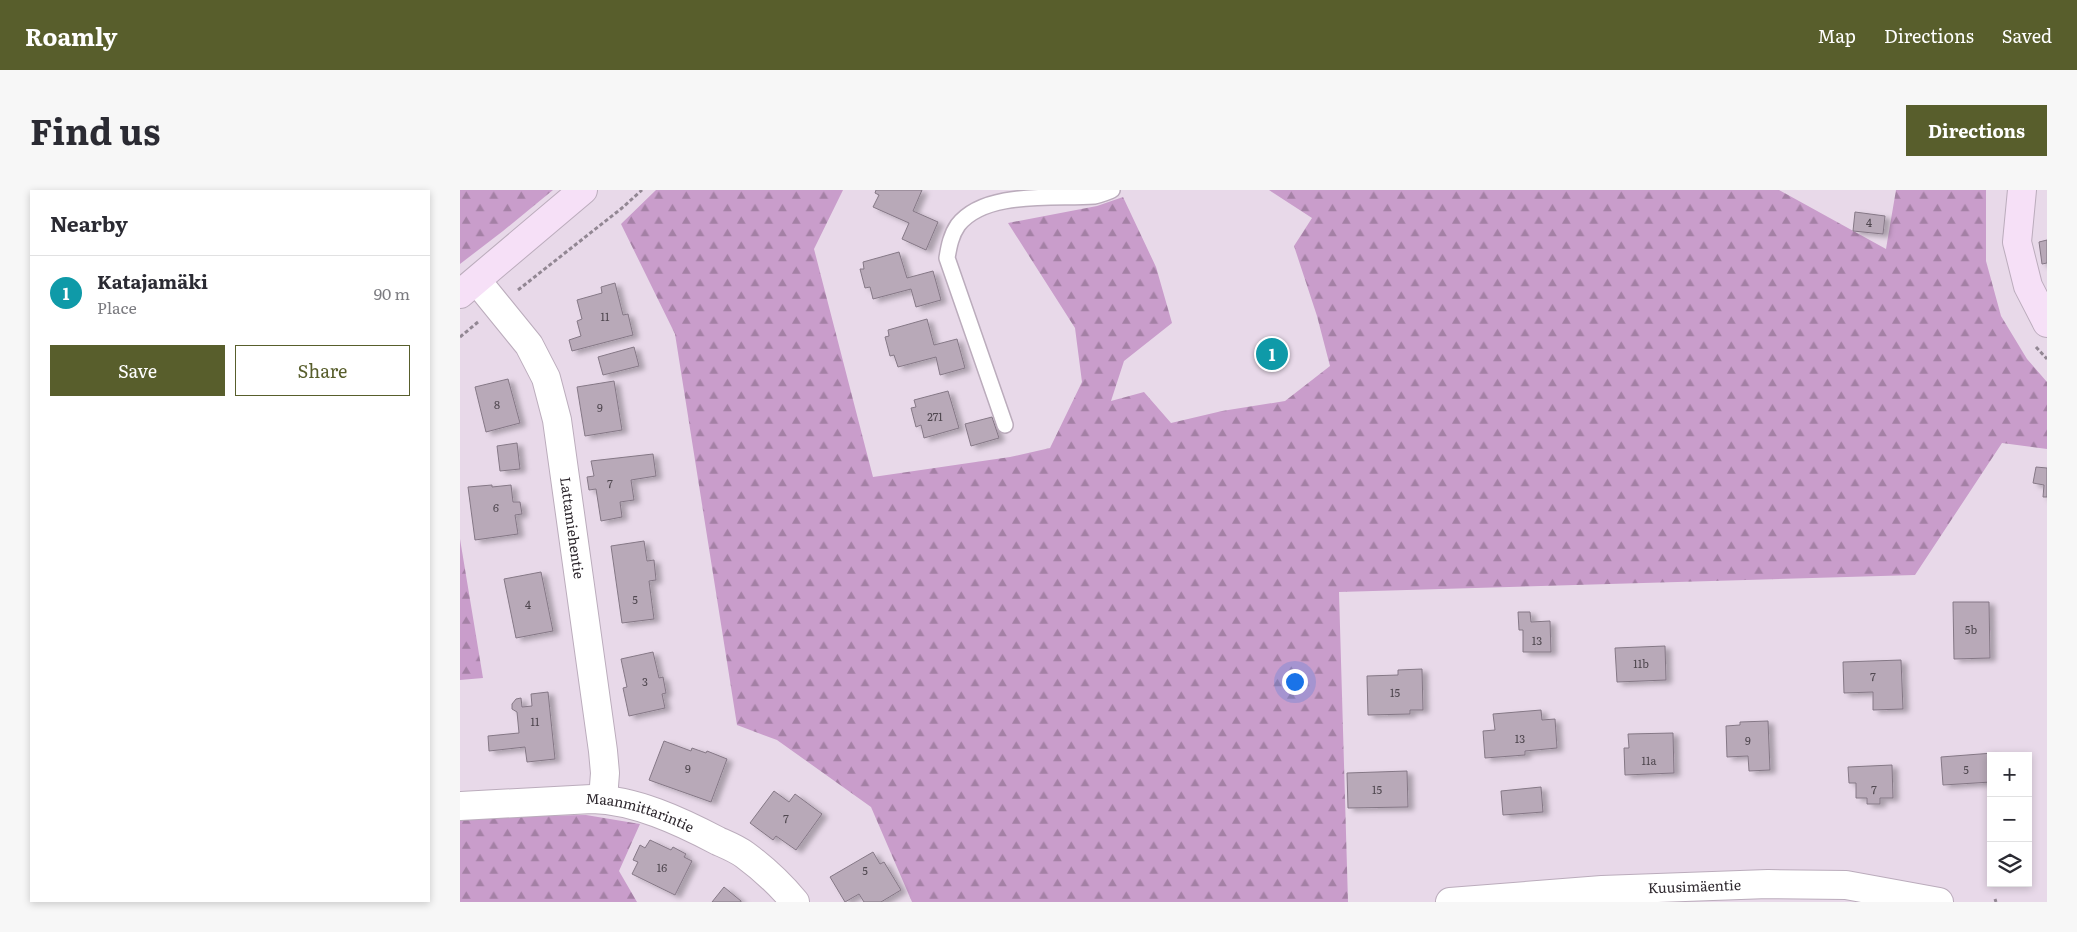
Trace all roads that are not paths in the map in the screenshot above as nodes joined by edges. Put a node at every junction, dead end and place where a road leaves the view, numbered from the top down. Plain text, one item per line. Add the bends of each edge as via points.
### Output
1 (583, 190) edge
2 (1112, 190) edge
3 (2022, 190) edge
4 (469, 287) edge
5 (2047, 323) edge
6 (1005, 425) dead end
7 (603, 799) junction
8 (460, 806) edge
9 (1602, 896) edge
10 (795, 902) edge
11 (1450, 902) edge
12 (1939, 902) edge

1 - 4 street
2 - 6 lane via 1096,196 1023,198 990,205 971,213 958,225 951,239 947,258
3 - 5 street via 2017,242 2028,286
4 - 7 street, Lattamiehentie via 529,345 546,378 557,420 603,750
7 - 8 street, Maanmittarintie
7 - 10 street, Maanmittarintie via 641,808 696,830 743,854 778,882
9 - 11 street, Kuusimäentie
9 - 12 street, Kuusimäentie via 1768,884 1846,885

